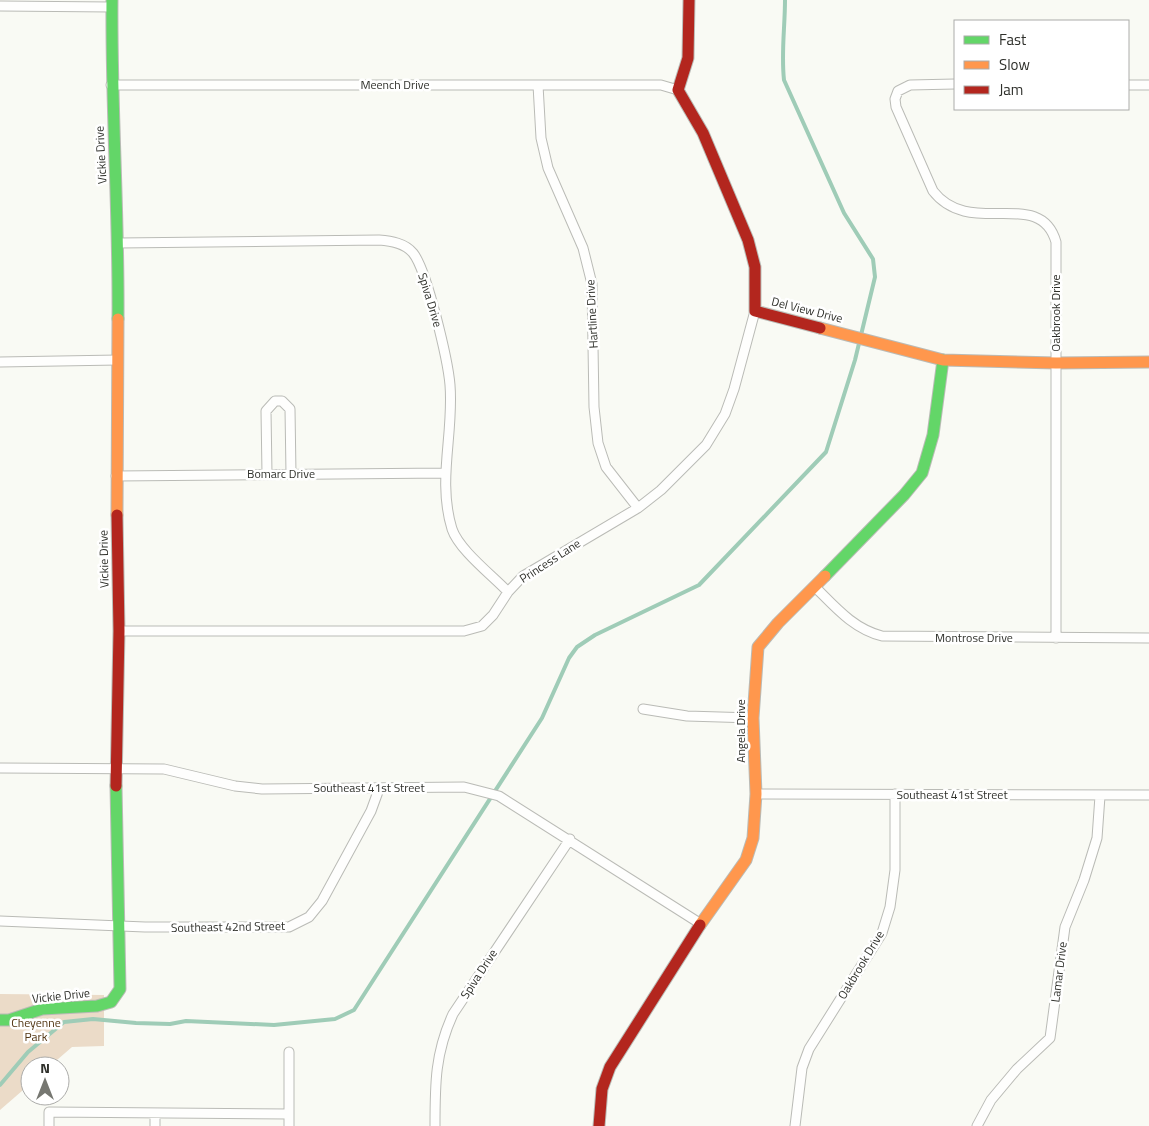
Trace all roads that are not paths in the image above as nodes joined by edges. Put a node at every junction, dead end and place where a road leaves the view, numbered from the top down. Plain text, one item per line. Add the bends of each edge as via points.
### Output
1 (689, 0) edge
2 (111, 3) edge
3 (0, 6) edge
4 (954, 84) edge
5 (111, 85) junction
6 (538, 85) junction
7 (1129, 85) edge
8 (1149, 85) edge
9 (678, 90) junction
10 (119, 243) junction
11 (755, 311) junction
12 (118, 360) junction
13 (943, 360) junction
14 (0, 362) edge
15 (1056, 362) junction
16 (1149, 362) edge
17 (445, 473) junction
18 (267, 474) junction
19 (291, 474) junction
20 (116, 476) junction
21 (638, 508) junction
22 (816, 588) junction
23 (508, 592) junction
24 (119, 631) junction
25 (1056, 638) junction
26 (1149, 638) edge
27 (643, 709) dead end
28 (753, 718) junction
29 (0, 768) edge
30 (116, 769) junction
31 (379, 790) junction
32 (756, 794) junction
33 (895, 794) junction
34 (1149, 795) edge
35 (1100, 796) junction
36 (570, 839) junction
37 (0, 921) edge
38 (119, 924) junction
39 (701, 924) junction
40 (0, 1020) edge
41 (289, 1052) dead end
42 (155, 1113) junction
43 (289, 1114) junction
44 (49, 1126) edge
45 (155, 1126) edge
46 (289, 1126) edge
47 (435, 1126) edge
48 (599, 1126) edge
49 (795, 1126) edge
50 (977, 1126) edge

1 - 9 street via 689,60
2 - 3 street
2 - 5 street, Vickie Drive
4 - 15 street, Oakbrook Drive via 910,85 898,91 895,99 899,113 933,191 941,201 973,214 1024,214 1041,218 1053,229 1056,242
5 - 6 street, Meench Drive
5 - 10 street, Vickie Drive
6 - 9 street, Meench Drive via 661,85
6 - 21 street, Hartline Drive via 541,138 548,168 582,248 592,284 594,407 598,443 606,467
7 - 8 street
9 - 11 street, Del View Drive via 690,107 744,229 754,263
10 - 12 street, Vickie Drive
10 - 17 street, Spiva Drive via 398,242 413,253 424,277 445,352 450,386
11 - 13 street, Del View Drive
11 - 21 street, Princess Lane via 725,414 706,445
12 - 14 street
12 - 20 street, Vickie Drive
13 - 15 street, Del View Drive
13 - 22 street, Angela Drive via 933,435 922,472 904,496
15 - 16 street, Del View Drive
15 - 25 street, Oakbrook Drive
17 - 19 street, Bomarc Drive
17 - 23 street, Spiva Drive via 453,533
18 - 19 street, Bomarc Drive
18 - 19 street via 266,411 275,401 282,401 290,409
18 - 20 street, Bomarc Drive
20 - 24 street, Vickie Drive
21 - 23 street, Princess Lane via 523,576
22 - 25 street, Montrose Drive via 858,626 882,636
22 - 28 street, Angela Drive via 778,623 758,647
23 - 24 street, Princess Lane via 482,626 464,631
24 - 30 street, Vickie Drive
25 - 26 street, Montrose Drive
27 - 28 street via 687,716
28 - 32 street, Angela Drive
29 - 30 street, Southeast 41st Street
30 - 31 street, Southeast 41st Street via 164,770 262,789
30 - 38 street, Vickie Drive
31 - 36 street, Southeast 41st Street via 464,787 498,796
31 - 38 street, Southeast 42nd Street via 322,901 309,917 290,927 145,927
32 - 33 street, Southeast 41st Street
32 - 39 street, Angela Drive via 753,838 746,860
33 - 35 street, Southeast 41st Street
33 - 49 street, Oakbrook Drive via 895,870 890,906 882,932 809,1049 802,1068
34 - 35 street, Southeast 41st Street
35 - 50 street, Lamar Drive via 1097,838 1065,927 1050,1038 1017,1069 991,1100
36 - 39 street, Southeast 41st Street
36 - 47 street, Spiva Drive via 453,1014 442,1037 435,1071
37 - 38 street, Southeast 42nd Street
38 - 40 street, Vickie Drive via 120,988 111,1002 97,1006 42,1009
39 - 48 street, Angela Drive via 610,1067 602,1088
41 - 43 street
42 - 43 street
42 - 44 street via 49,1112
42 - 45 street
43 - 46 street

